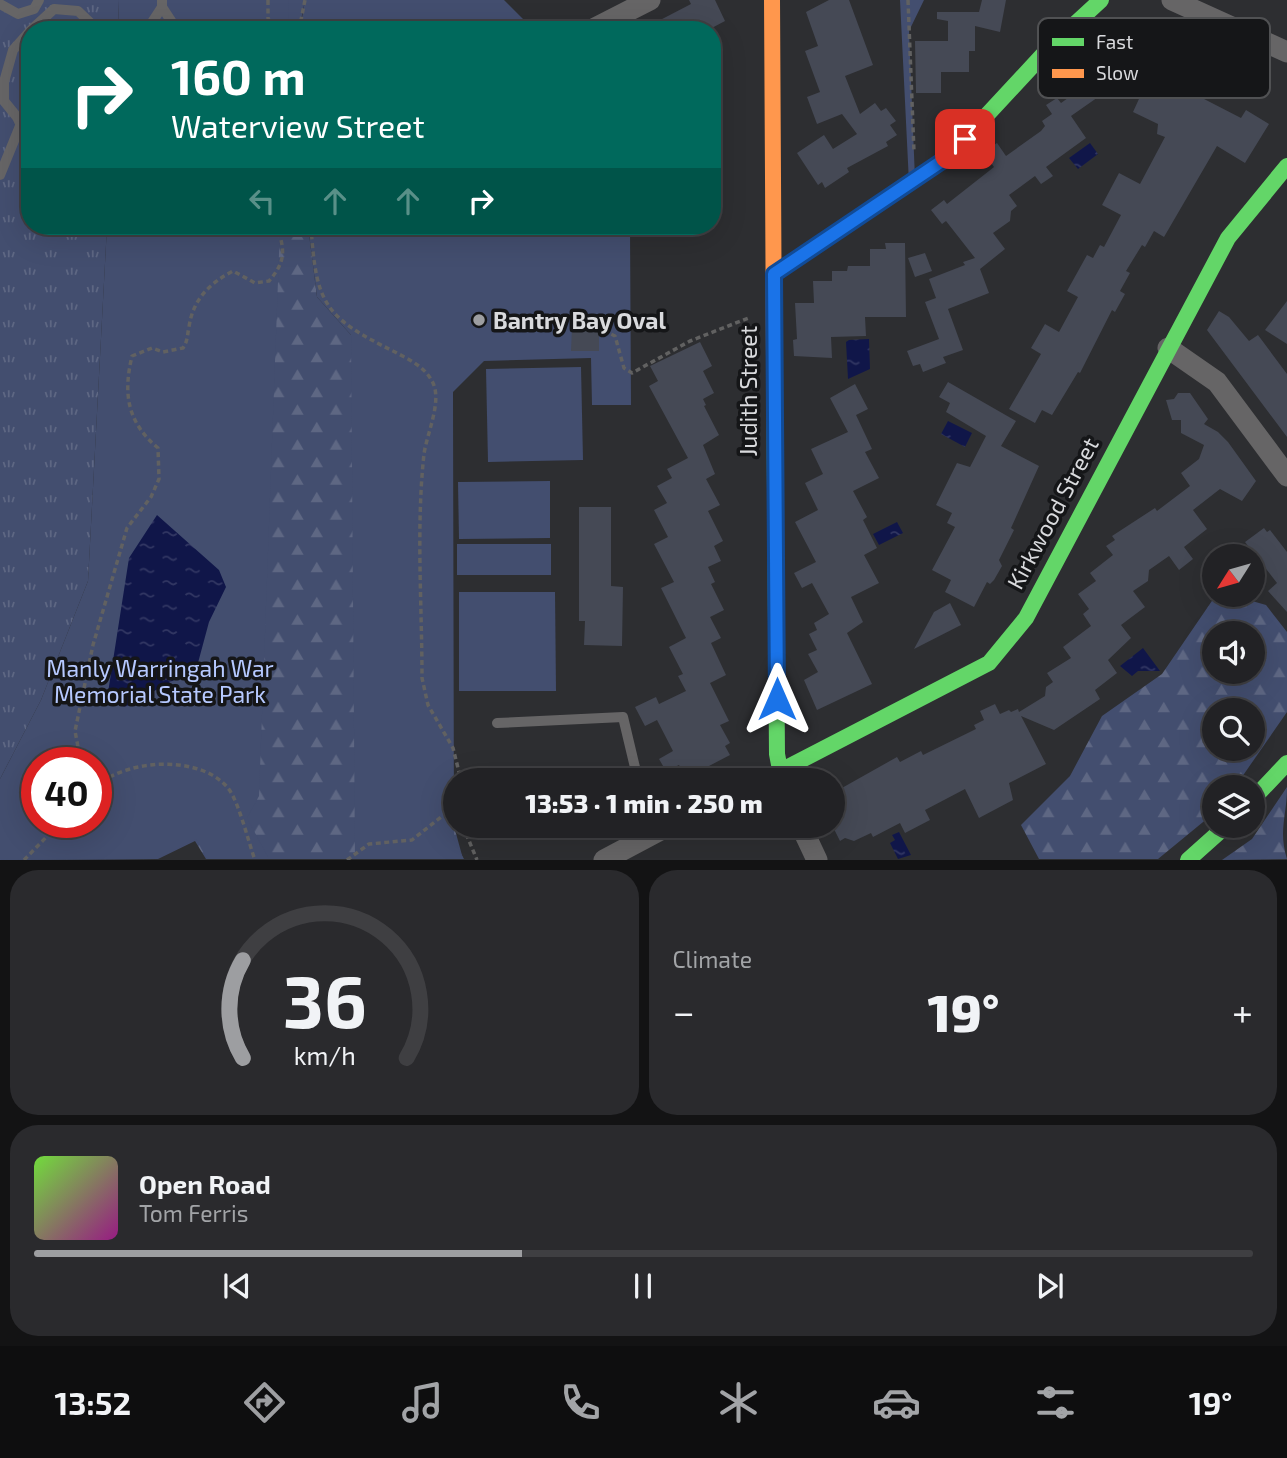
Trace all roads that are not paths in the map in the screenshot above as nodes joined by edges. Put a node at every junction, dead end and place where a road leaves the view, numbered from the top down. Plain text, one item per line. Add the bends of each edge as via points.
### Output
1 (39, 0) edge
2 (650, 0) edge
3 (772, 0) edge
4 (1101, 0) edge
5 (1172, 0) edge
6 (162, 4) edge
7 (0, 5) edge
8 (1081, 18) edge
9 (1212, 18) edge
10 (40, 21) edge
11 (90, 21) edge
12 (152, 21) edge
13 (172, 21) edge
14 (609, 21) edge
15 (21, 41) edge
16 (1270, 44) edge
17 (1287, 52) edge
18 (1038, 60) edge
19 (2, 101) edge
20 (20, 126) joint
21 (1287, 166) edge
22 (0, 174) edge
23 (774, 274) junction
24 (1168, 348) junction
25 (1287, 476) edge
26 (497, 723) dead end
27 (1287, 763) edge
28 (635, 768) edge
29 (781, 768) edge
30 (796, 768) edge
31 (1265, 787) edge
32 (640, 838) edge
33 (807, 838) edge
34 (1212, 838) edge
35 (604, 859) edge
36 (817, 859) edge
37 (1188, 859) edge

1 - 7 lane via 34,9 18,14
2 - 14 street
3 - 23 street, Judith Street
4 - 8 street
5 - 9 street
6 - 12 lane
6 - 13 lane
10 - 11 lane via 54,9 78,11
15 - 19 lane via 13,50
16 - 17 street
18 - 23 street via 948,157
19 - 20 lane
20 - 22 lane
21 - 24 street, Kirkwood Street via 1228,238
23 - 29 street, Judith Street
24 - 25 street via 1217,382
24 - 30 street, Kirkwood Street via 1026,618 989,663
26 - 28 lane via 623,717
27 - 31 street
32 - 35 street
33 - 36 street
34 - 37 street

